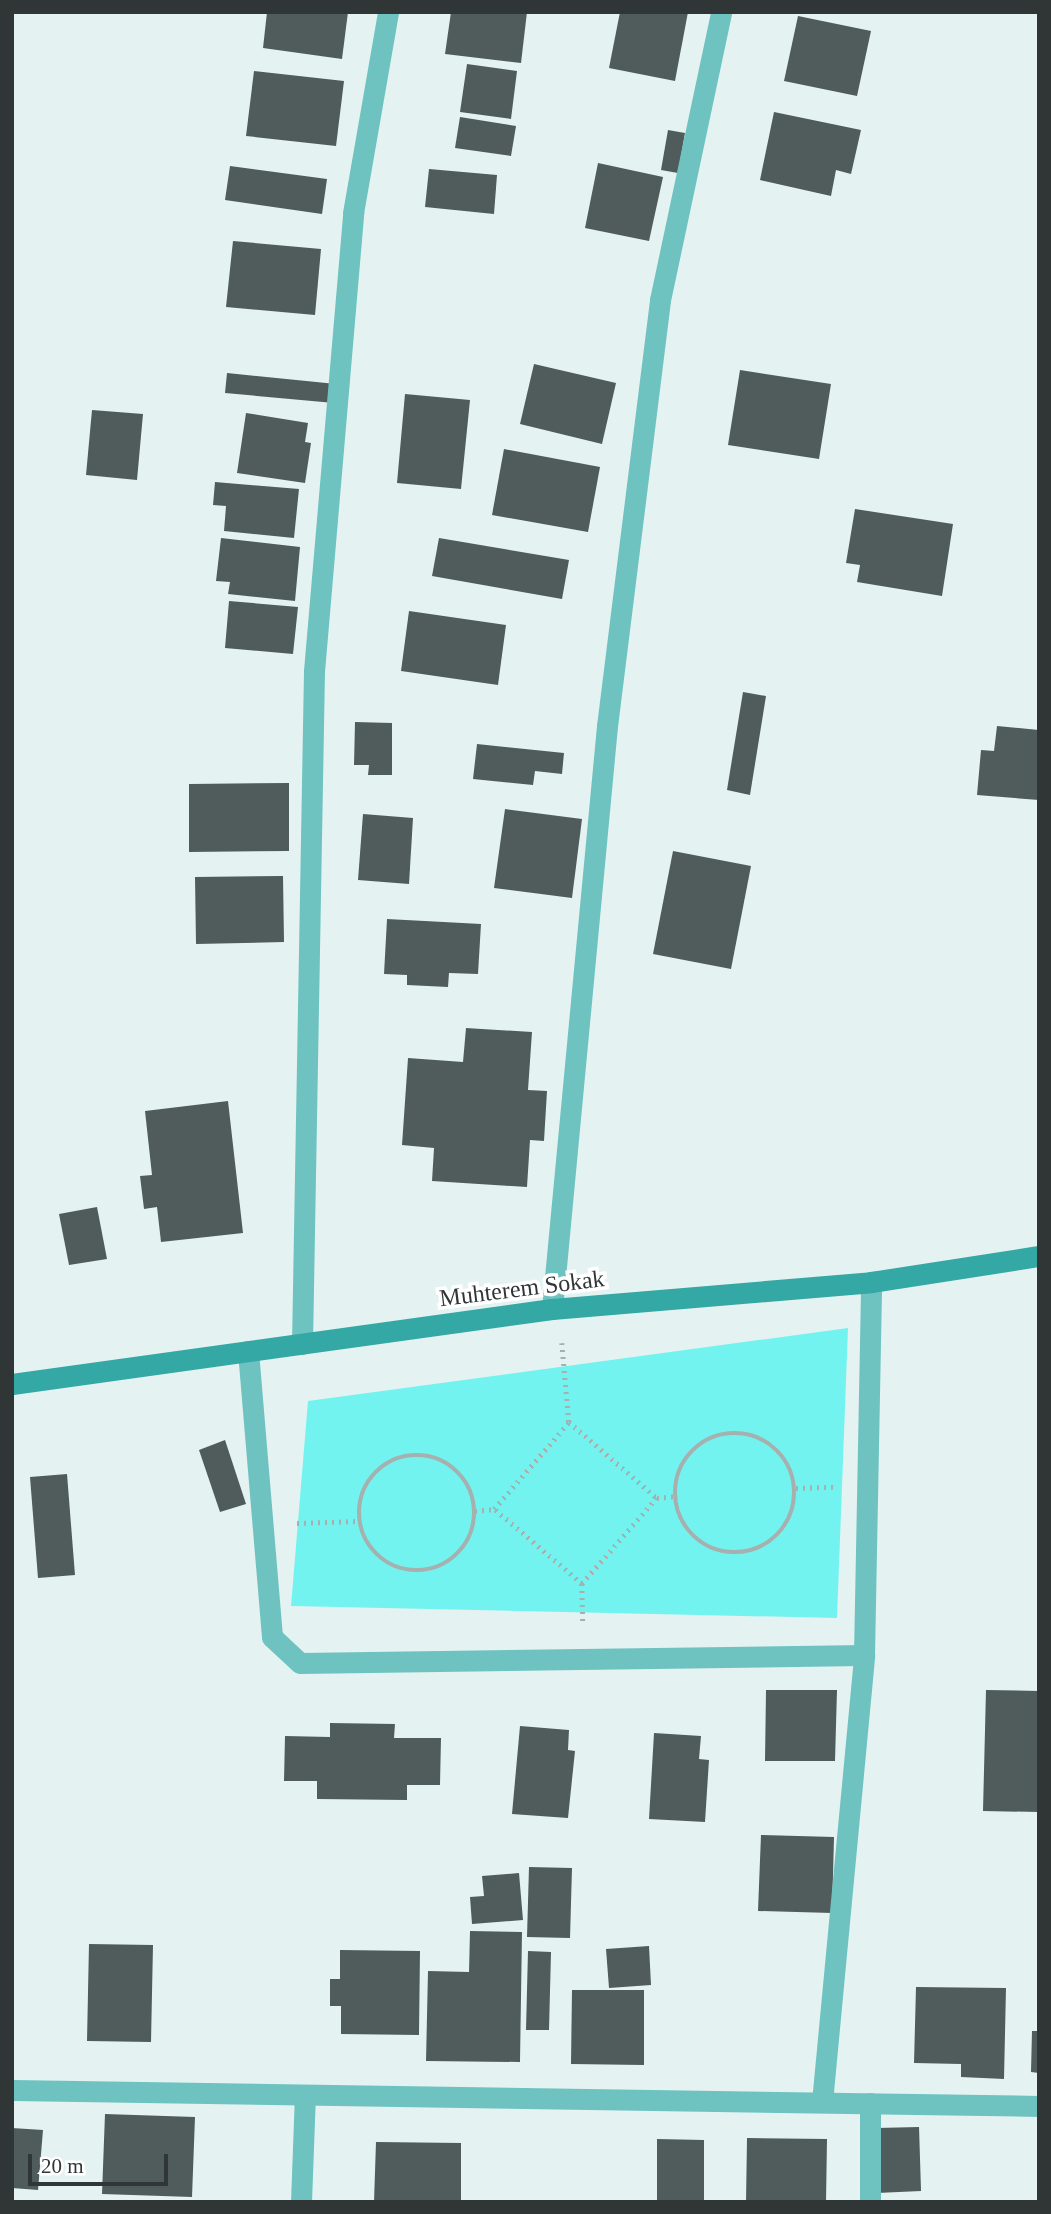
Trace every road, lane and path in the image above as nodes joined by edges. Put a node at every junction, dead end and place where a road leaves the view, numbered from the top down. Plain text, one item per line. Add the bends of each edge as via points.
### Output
1 (388, 12) edge
2 (721, 12) edge
3 (1039, 1256) edge
4 (871, 1282) junction
5 (556, 1309) junction
6 (302, 1344) junction
7 (248, 1351) junction
8 (12, 1384) edge
9 (569, 1422) junction
10 (675, 1496) junction
11 (657, 1497) junction
12 (494, 1509) junction
13 (475, 1511) junction
14 (359, 1521) junction
15 (263, 1524) junction
16 (864, 1655) junction
17 (12, 2090) edge
18 (305, 2095) junction
19 (822, 2102) junction
20 (870, 2103) junction
21 (1039, 2106) edge
22 (301, 2202) edge
23 (870, 2202) edge

1 - 6 street via 353,213 314,671
2 - 5 street via 660,300 607,726
3 - 4 street, Muhterem Sokak
4 - 5 street, Muhterem Sokak
4 - 16 street
5 - 6 street, Muhterem Sokak
5 - 9 path
6 - 7 street, Muhterem Sokak
7 - 8 street, Muhterem Sokak
7 - 15 street
9 - 11 path
9 - 12 path
10 - 10 path via 677,1476 687,1457 720,1434 761,1438 778,1450 790,1467 796,1488 787,1524 758,1548 739,1553 712,1547 689,1531
10 - 11 path
11 - 12 path via 582,1584
12 - 13 path
13 - 14 path via 463,1548 430,1569 392,1565 375,1554
13 - 14 path via 462,1476 448,1464 412,1455 393,1460 372,1478 360,1502
14 - 15 path
15 - 16 street via 272,1637 300,1663
16 - 19 street
17 - 18 street
18 - 19 street
18 - 22 street
19 - 20 street
20 - 21 street
20 - 23 street

